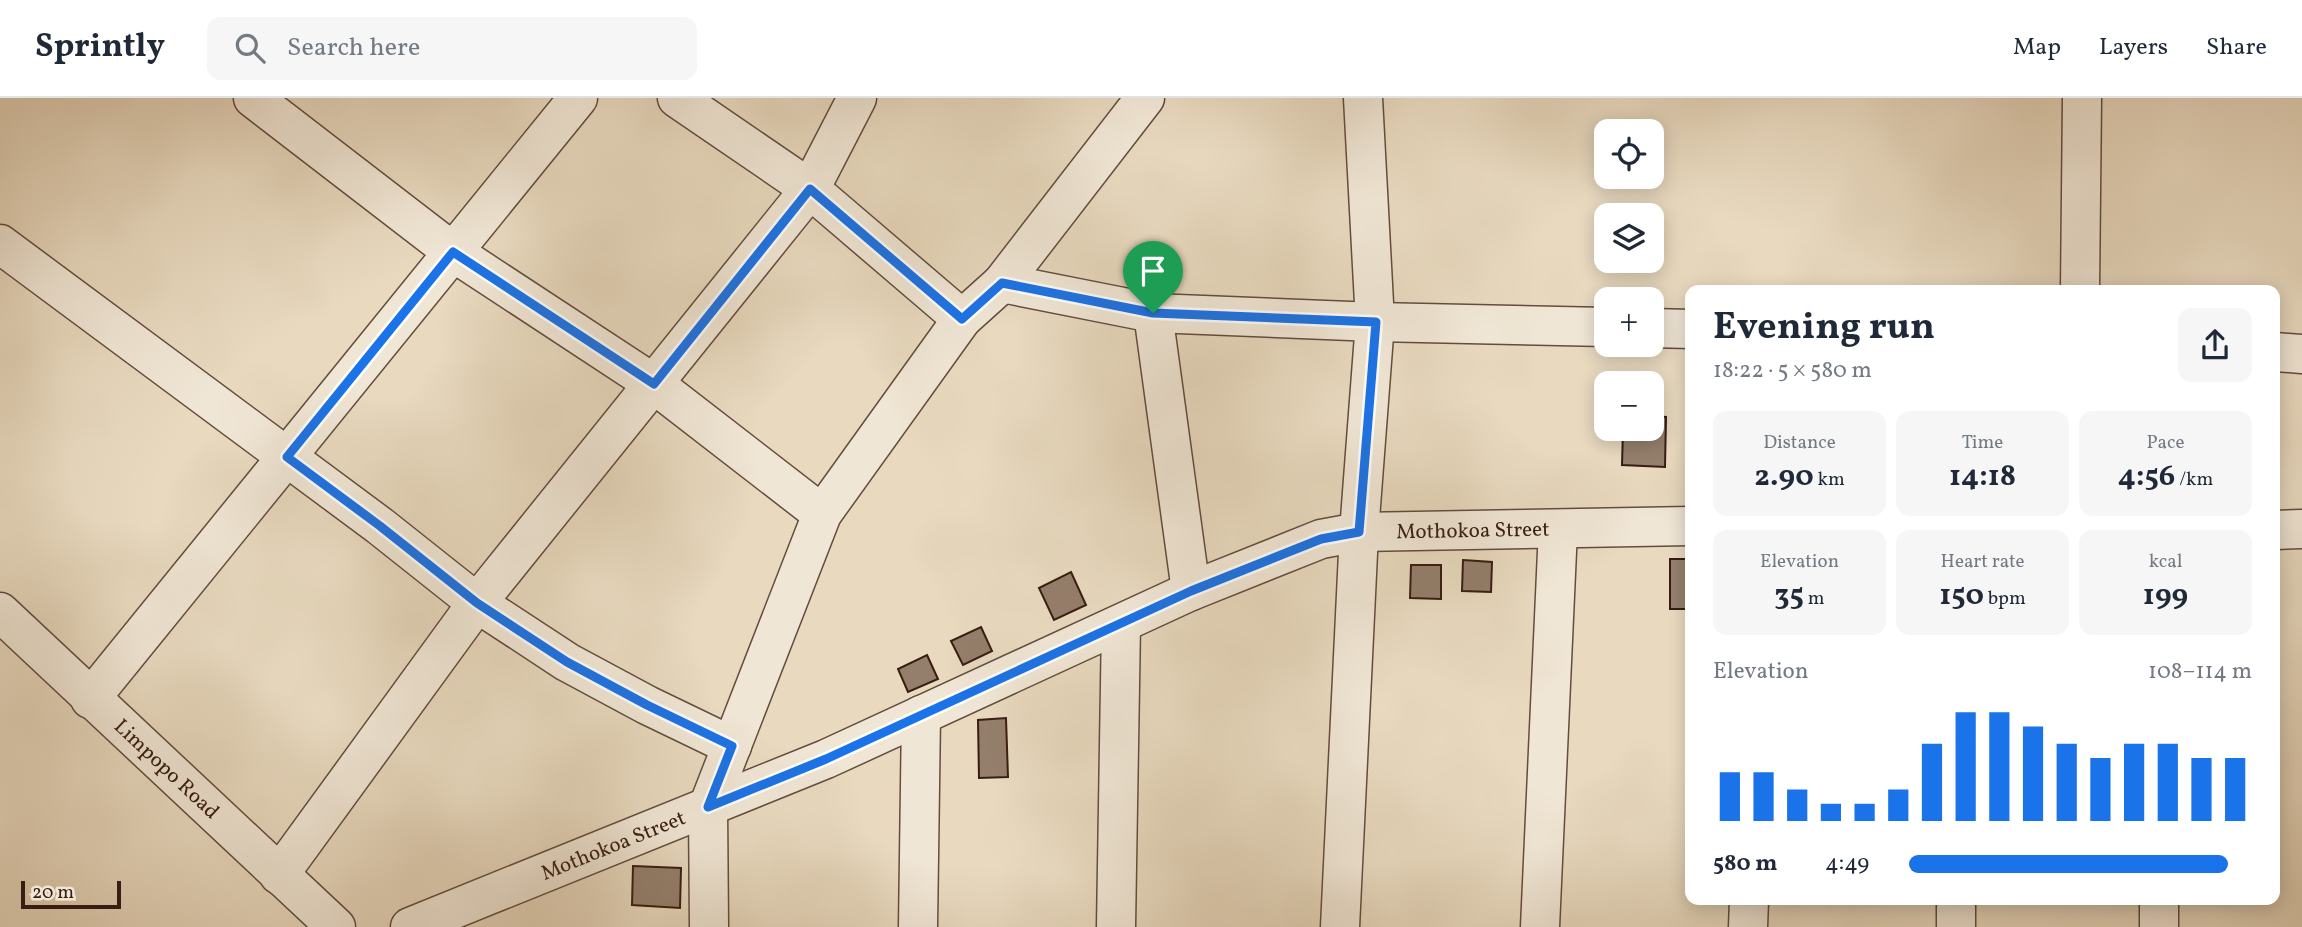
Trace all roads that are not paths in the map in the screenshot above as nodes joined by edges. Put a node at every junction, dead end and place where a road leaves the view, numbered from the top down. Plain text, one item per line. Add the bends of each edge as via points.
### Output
1 (253, 98) edge
2 (578, 98) edge
3 (677, 98) edge
4 (857, 98) edge
5 (1145, 98) edge
6 (1363, 98) edge
7 (2082, 98) edge
8 (810, 189) junction
9 (0, 244) edge
10 (453, 252) junction
11 (1002, 283) junction
12 (2080, 285) edge
13 (1153, 313) junction
14 (962, 319) junction
15 (1376, 322) junction
16 (1594, 327) edge
17 (1664, 328) edge
18 (1685, 329) edge
19 (2280, 352) edge
20 (2302, 354) edge
21 (654, 384) junction
22 (287, 457) junction
23 (822, 514) junction
24 (1685, 526) edge
25 (1558, 529) junction
26 (2302, 529) edge
27 (2280, 530) edge
28 (1359, 532) junction
29 (1191, 591) junction
30 (477, 603) junction
31 (0, 612) edge
32 (1121, 624) junction
33 (90, 699) junction
34 (921, 715) junction
35 (732, 746) junction
36 (708, 807) junction
37 (279, 875) junction
38 (1749, 905) edge
39 (1956, 905) edge
40 (2159, 905) edge
41 (336, 927) edge
42 (410, 927) edge
43 (709, 927) edge
44 (918, 927) edge
45 (1116, 927) edge
46 (1340, 927) edge
47 (1540, 927) edge
48 (1748, 927) edge
49 (1956, 927) edge
50 (2159, 927) edge

1 - 10 street
2 - 10 street
3 - 8 street
4 - 8 street
5 - 11 street
6 - 15 street
7 - 12 street
8 - 14 street
8 - 21 street
9 - 22 street
10 - 21 street
10 - 22 street
11 - 13 street
11 - 14 street
13 - 15 street
13 - 29 street
14 - 23 street
15 - 16 street
15 - 28 street
17 - 18 street
19 - 20 street
21 - 23 street
21 - 30 street
22 - 30 street
22 - 33 street
23 - 35 street
24 - 25 street, Mothokoa Street
25 - 28 street, Mothokoa Street
25 - 47 street
26 - 27 street
28 - 29 street, Mothokoa Street via 1321,539
28 - 46 street
29 - 32 street, Mothokoa Street
30 - 35 street via 567,662
30 - 37 street
31 - 33 street, Limpopo Road
32 - 34 street, Mothokoa Street
32 - 45 street
33 - 37 street, Limpopo Road
34 - 36 street, Mothokoa Street
34 - 44 street
35 - 36 street
36 - 42 street, Mothokoa Street
36 - 43 street
37 - 41 street, Limpopo Road
38 - 48 street
39 - 49 street
40 - 50 street

